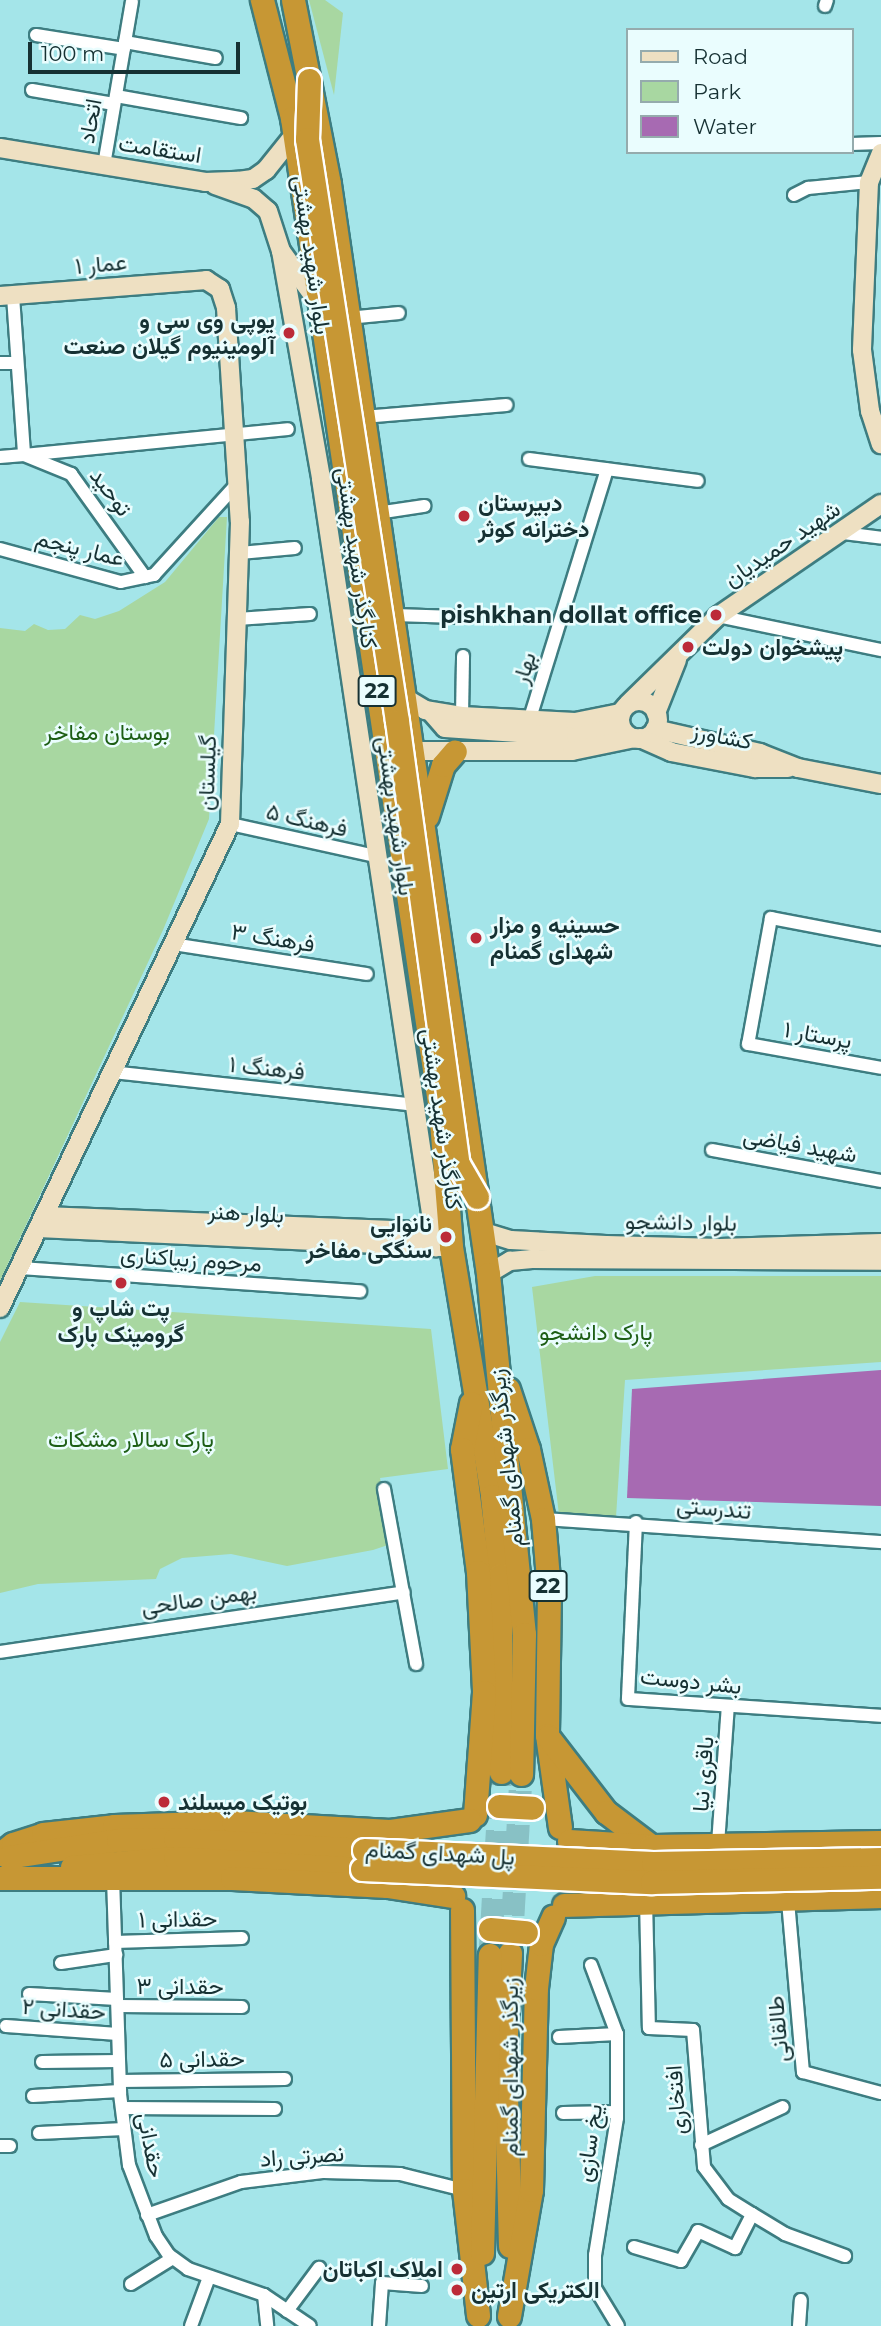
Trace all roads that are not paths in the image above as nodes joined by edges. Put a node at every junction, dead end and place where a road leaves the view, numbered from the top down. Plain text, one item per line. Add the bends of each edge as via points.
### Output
1 (262, 0) edge
2 (293, 0) edge
3 (132, 1) edge
4 (36, 35) dead end
5 (124, 46) junction
6 (216, 58) dead end
7 (309, 80) junction
8 (32, 90) dead end
9 (115, 100) junction
10 (242, 118) dead end
11 (295, 135) junction
12 (881, 143) edge
13 (853, 144) edge
14 (0, 148) edge
15 (881, 153) edge
16 (104, 165) junction
17 (205, 182) junction
18 (869, 182) junction
19 (794, 195) dead end
20 (281, 251) junction
21 (206, 280) joint
22 (6, 296) edge
23 (317, 301) junction
24 (399, 313) dead end
25 (348, 318) junction
26 (0, 363) edge
27 (16, 363) junction
28 (507, 405) dead end
29 (336, 416) junction
30 (311, 420) junction
31 (365, 427) junction
32 (288, 429) dead end
33 (232, 434) junction
34 (340, 443) junction
35 (881, 444) edge
36 (24, 455) junction
37 (0, 457) edge
38 (529, 459) dead end
39 (607, 470) junction
40 (698, 481) dead end
41 (373, 482) junction
42 (237, 484) junction
43 (346, 485) junction
44 (881, 504) edge
45 (424, 506) dead end
46 (377, 513) junction
47 (843, 533) junction
48 (881, 538) edge
49 (295, 548) dead end
50 (0, 549) edge
51 (240, 553) junction
52 (145, 577) junction
53 (310, 614) dead end
54 (394, 615) junction
55 (458, 617) dead end
56 (718, 617) junction
57 (237, 619) junction
58 (881, 650) edge
59 (680, 653) junction
60 (463, 656) dead end
61 (407, 699) junction
62 (432, 712) junction
63 (461, 716) junction
64 (530, 718) junction
65 (637, 723) junction
66 (414, 751) junction
67 (455, 751) junction
68 (387, 754) junction
69 (881, 784) edge
70 (230, 824) junction
71 (425, 826) junction
72 (375, 856) junction
73 (881, 939) edge
74 (173, 944) junction
75 (367, 974) dead end
76 (881, 1068) edge
77 (112, 1072) junction
78 (417, 1105) junction
79 (712, 1150) dead end
80 (881, 1181) edge
81 (477, 1197) junction
82 (41, 1222) junction
83 (481, 1231) junction
84 (443, 1240) junction
85 (881, 1243) edge
86 (531, 1250) junction
87 (738, 1256) junction
88 (881, 1261) edge
89 (19, 1268) junction
90 (488, 1274) junction
91 (360, 1292) dead end
92 (0, 1308) edge
93 (495, 1351) junction
94 (474, 1386) junction
95 (384, 1489) dead end
96 (543, 1519) junction
97 (636, 1522) junction
98 (881, 1542) edge
99 (404, 1592) junction
100 (0, 1652) edge
101 (416, 1664) dead end
102 (728, 1706) junction
103 (881, 1716) edge
104 (547, 1735) junction
105 (472, 1818) junction
106 (390, 1831) junction
107 (564, 1834) junction
108 (881, 1842) edge
109 (769, 1843) junction
110 (719, 1844) junction
111 (651, 1846) junction
112 (0, 1856) edge
113 (881, 1859) edge
114 (881, 1877) edge
115 (0, 1878) edge
116 (113, 1878) junction
117 (387, 1886) junction
118 (881, 1896) edge
119 (646, 1900) junction
120 (788, 1900) junction
121 (761, 1901) junction
122 (458, 1903) junction
123 (558, 1911) junction
124 (242, 1938) dead end
125 (115, 1948) junction
126 (61, 1963) dead end
127 (591, 1965) dead end
128 (29, 1994) dead end
129 (118, 2003) junction
130 (242, 2007) dead end
131 (6, 2026) dead end
132 (118, 2034) junction
133 (617, 2034) junction
134 (559, 2037) dead end
135 (119, 2061) junction
136 (42, 2062) dead end
137 (285, 2079) dead end
138 (120, 2086) junction
139 (881, 2093) edge
140 (33, 2096) dead end
141 (783, 2107) dead end
142 (122, 2108) junction
143 (275, 2109) dead end
144 (617, 2112) junction
145 (563, 2113) dead end
146 (124, 2129) junction
147 (39, 2133) dead end
148 (701, 2145) junction
149 (464, 2190) junction
150 (752, 2214) junction
151 (147, 2215) junction
152 (634, 2247) dead end
153 (845, 2256) dead end
154 (173, 2258) junction
155 (319, 2268) dead end
156 (209, 2277) junction
157 (131, 2284) dead end
158 (422, 2286) dead end
159 (264, 2295) junction
160 (801, 2300) dead end
161 (287, 2311) junction
162 (478, 2321) edge
163 (509, 2321) edge
164 (191, 2326) edge
165 (267, 2326) edge
166 (310, 2326) edge
167 (379, 2326) edge
168 (618, 2326) edge
169 (799, 2326) edge

1 - 11 highway, بلوار شهید بهشتی / 22
2 - 7 highway, بلوار شهید بهشتی / 22
3 - 5 street, اتحاد
4 - 5 street
5 - 6 street
5 - 9 street, اتحاد
7 - 25 highway, بلوار شهید بهشتی / 22
7 - 81 highway, bridge via 307,139 397,721 458,1164
8 - 9 street
9 - 10 street
9 - 16 street, اتحاد
11 - 17 street, استقامت via 253,179
11 - 23 highway, بلوار شهید بهشتی / 22
12 - 13 street
14 - 16 street, استقامت
15 - 18 street
16 - 17 street, استقامت
17 - 20 street via 254,199 268,211
18 - 19 street via 808,188
18 - 35 street via 862,350 870,411
20 - 23 street
20 - 30 street, کنارگذر شهید بهشتی
21 - 22 street, عمار ۱
21 - 33 street, گیلستان via 220,289 226,308
22 - 27 street
23 - 29 highway, بلوار شهید بهشتی / 22
24 - 25 street
25 - 31 highway, بلوار شهید بهشتی / 22
26 - 27 street
27 - 36 street
28 - 31 street
29 - 30 street
29 - 34 highway, بلوار شهید بهشتی / 22
30 - 72 street, کنارگذر شهید بهشتی
31 - 34 highway via 365,449 356,459 345,454
31 - 41 highway, بلوار شهید بهشتی / 22
32 - 33 street
33 - 36 street
33 - 42 street, گیلستان
34 - 43 highway, بلوار شهید بهشتی / 22
36 - 37 street, توحید
36 - 52 street, توحید via 71,474
38 - 39 street
39 - 40 street
39 - 64 street, بهار
41 - 43 highway via 356,469
41 - 46 highway, بلوار شهید بهشتی / 22
42 - 51 street, گیلستان
42 - 52 street, عمار پنجم via 154,575
43 - 68 highway, بلوار شهید بهشتی / 22
44 - 47 street, شهید حمیدیان
45 - 46 street
46 - 54 highway, بلوار شهید بهشتی / 22
47 - 48 street
47 - 56 street, شهید حمیدیان
49 - 51 street
50 - 52 street, عمار پنجم via 121,582
51 - 57 street, گیلستان
53 - 57 street
54 - 55 street
54 - 61 highway, بلوار شهید بهشتی / 22
56 - 58 street
56 - 59 street, شهید حمیدیان
57 - 70 street, گیلستان
59 - 65 street, شهید حمیدیان
59 - 65 street, شهید حمیدیان
60 - 63 street
61 - 62 street
61 - 66 highway, بلوار شهید بهشتی / 22
62 - 63 street
62 - 65 street via 445,728 576,737
63 - 64 street
64 - 65 street
65 - 67 street via 572,751
65 - 69 street, کشاورز via 760,753 798,768
66 - 67 street
66 - 68 highway
66 - 71 highway, بلوار شهید بهشتی / 22
67 - 71 highway via 443,765
68 - 84 highway, بلوار شهید بهشتی / 22 via 440,1109
70 - 72 street, فرهنگ ۵
70 - 74 street, گیلستان
71 - 81 highway, بلوار شهید بهشتی / 22
72 - 78 street, کنارگذر شهید بهشتی
73 - 76 street, پرستار ۱ via 771,918 748,1044
74 - 75 street, فرهنگ ۳
74 - 77 street, گیلستان
77 - 78 street, فرهنگ ۱
77 - 82 street, گیلستان
78 - 84 street, کنارگذر شهید بهشتی
79 - 80 street, شهید فیاضی
81 - 83 highway, بلوار شهید بهشتی / 22
82 - 84 street, بلوار هنر
82 - 89 street, گیلستان
83 - 86 street, بلوار دانشجو
83 - 90 highway, بلوار شهید بهشتی / 22
84 - 94 highway, بلوار شهید بهشتی / 22
85 - 87 street, بلوار دانشجو
86 - 87 street, بلوار دانشجو
86 - 90 street, بلوار دانشجو
87 - 88 street, بلوار دانشجو
89 - 91 street, مرحوم زیباکناری
89 - 92 street, گیلستان
90 - 93 highway, بلوار شهید بهشتی / 22
93 - 94 highway, زیرگذر شهدای گمنام via 524,1634 511,1773 500,1575
93 - 96 highway, 22 via 528,1449
94 - 105 highway, 22 via 462,1449 483,1659
95 - 99 street
96 - 97 street, تندرستی
96 - 104 highway, 22 via 549,1617
97 - 98 street, تندرستی
97 - 102 street, بشر دوست via 628,1699
99 - 100 street, بهمن صالحی
99 - 101 street
102 - 103 street, بشر دوست
102 - 110 street, باقری نیا
104 - 107 highway, 22
104 - 111 highway via 606,1812
105 - 106 highway
105 - 107 highway, bridge via 499,1806 532,1808
105 - 122 highway, 22 via 454,1840 447,1864
106 - 112 highway via 176,1821 43,1834 13,1844
106 - 117 highway
107 - 111 highway
107 - 123 highway, 22 via 575,1874
108 - 109 highway
109 - 110 highway
109 - 121 highway via 755,1851 746,1873 748,1886
110 - 111 highway
111 - 119 highway via 634,1857 629,1877
112 - 113 highway, پل شهدای گمنام, bridge via 118,1840 175,1839 653,1863
114 - 115 highway, پل شهدای گمنام, bridge via 652,1882 175,1858 120,1860
115 - 116 highway
116 - 117 highway
116 - 125 street, حقدانی
117 - 122 highway
118 - 120 highway
119 - 121 highway
119 - 123 highway
119 - 148 street, افتخاری via 649,2028 693,2030
120 - 121 highway
120 - 139 street, طالقانی via 803,2072
122 - 123 highway, bridge via 490,1929 526,1932
122 - 149 highway
123 - 163 highway via 541,1944 531,2190
124 - 125 street, حقدانی ۱
125 - 126 street, حقدانی ۱
125 - 129 street, حقدانی
127 - 133 street, یخ سازی
128 - 129 street, حقدانی ۳
129 - 130 street, حقدانی ۳
129 - 132 street, حقدانی
131 - 132 street, حقدانی ۲
132 - 135 street, حقدانی
133 - 134 street
133 - 144 street, یخ سازی
135 - 136 street
135 - 138 street, حقدانی
137 - 138 street, حقدانی ۵
138 - 140 street, حقدانی ۵
138 - 142 street, حقدانی
141 - 148 street
142 - 143 street
142 - 146 street, حقدانی
144 - 145 street
144 - 168 street, یخ سازی via 595,2255 595,2288
146 - 147 street
146 - 151 street, حقدانی via 129,2165
148 - 150 street, افتخاری via 704,2166 728,2199
149 - 151 street, نصرتی راد via 400,2174 324,2172 240,2182
149 - 162 highway
150 - 152 street via 735,2248 698,2231 681,2261
150 - 153 street, افتخاری via 785,2234
151 - 154 street, حقدانی
154 - 156 street
154 - 157 street
155 - 161 street
156 - 159 street
156 - 164 street
158 - 167 street via 382,2283
159 - 161 street
159 - 165 street
160 - 169 street
161 - 166 street
162 - 163 highway, زیرگذر شهدای گمنام via 500,1954 511,2182

